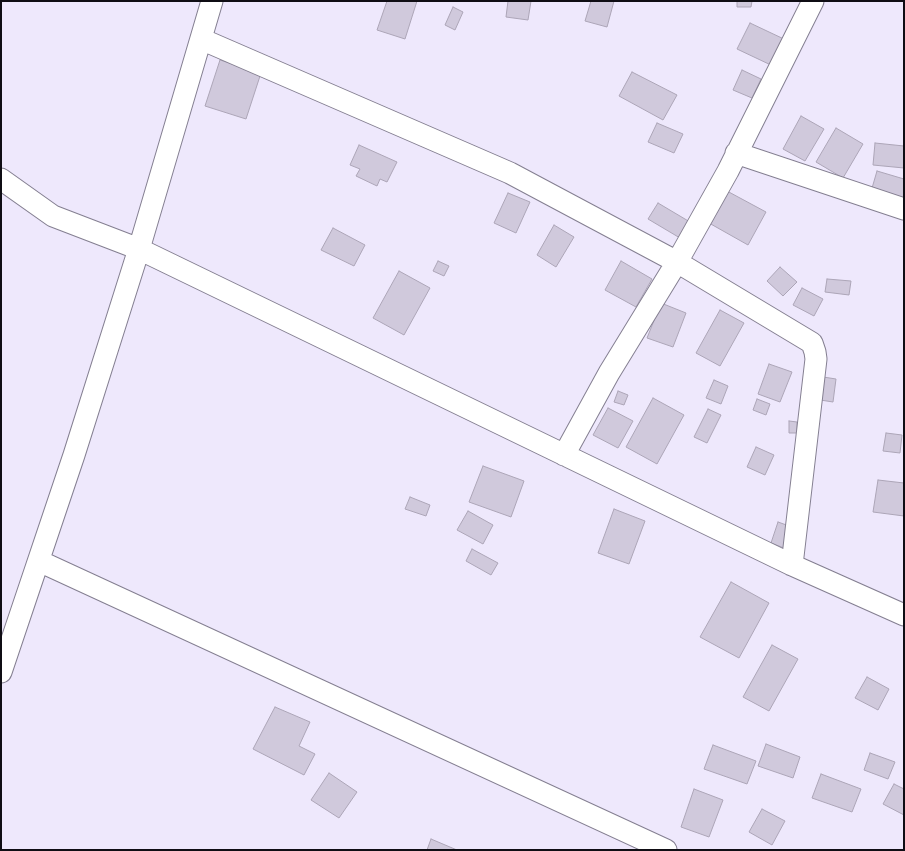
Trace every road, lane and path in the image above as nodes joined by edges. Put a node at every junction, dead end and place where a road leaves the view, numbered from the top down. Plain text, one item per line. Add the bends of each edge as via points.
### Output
1 (212, 1) edge
2 (812, 1) edge
3 (201, 39) junction
4 (736, 153) junction
5 (1, 179) edge
6 (904, 209) edge
7 (139, 249) junction
8 (677, 262) junction
9 (564, 455) junction
10 (39, 561) junction
11 (792, 565) junction
12 (904, 615) edge
13 (1, 672) edge
14 (666, 850) edge

1 - 3 street
2 - 4 street
3 - 7 street
3 - 8 street via 510,173
4 - 6 street
4 - 8 street
5 - 7 street via 53,216
7 - 9 street
7 - 10 street
8 - 9 street via 609,373
8 - 11 street via 814,346 816,359
9 - 11 street
10 - 13 street
10 - 14 street
11 - 12 street

